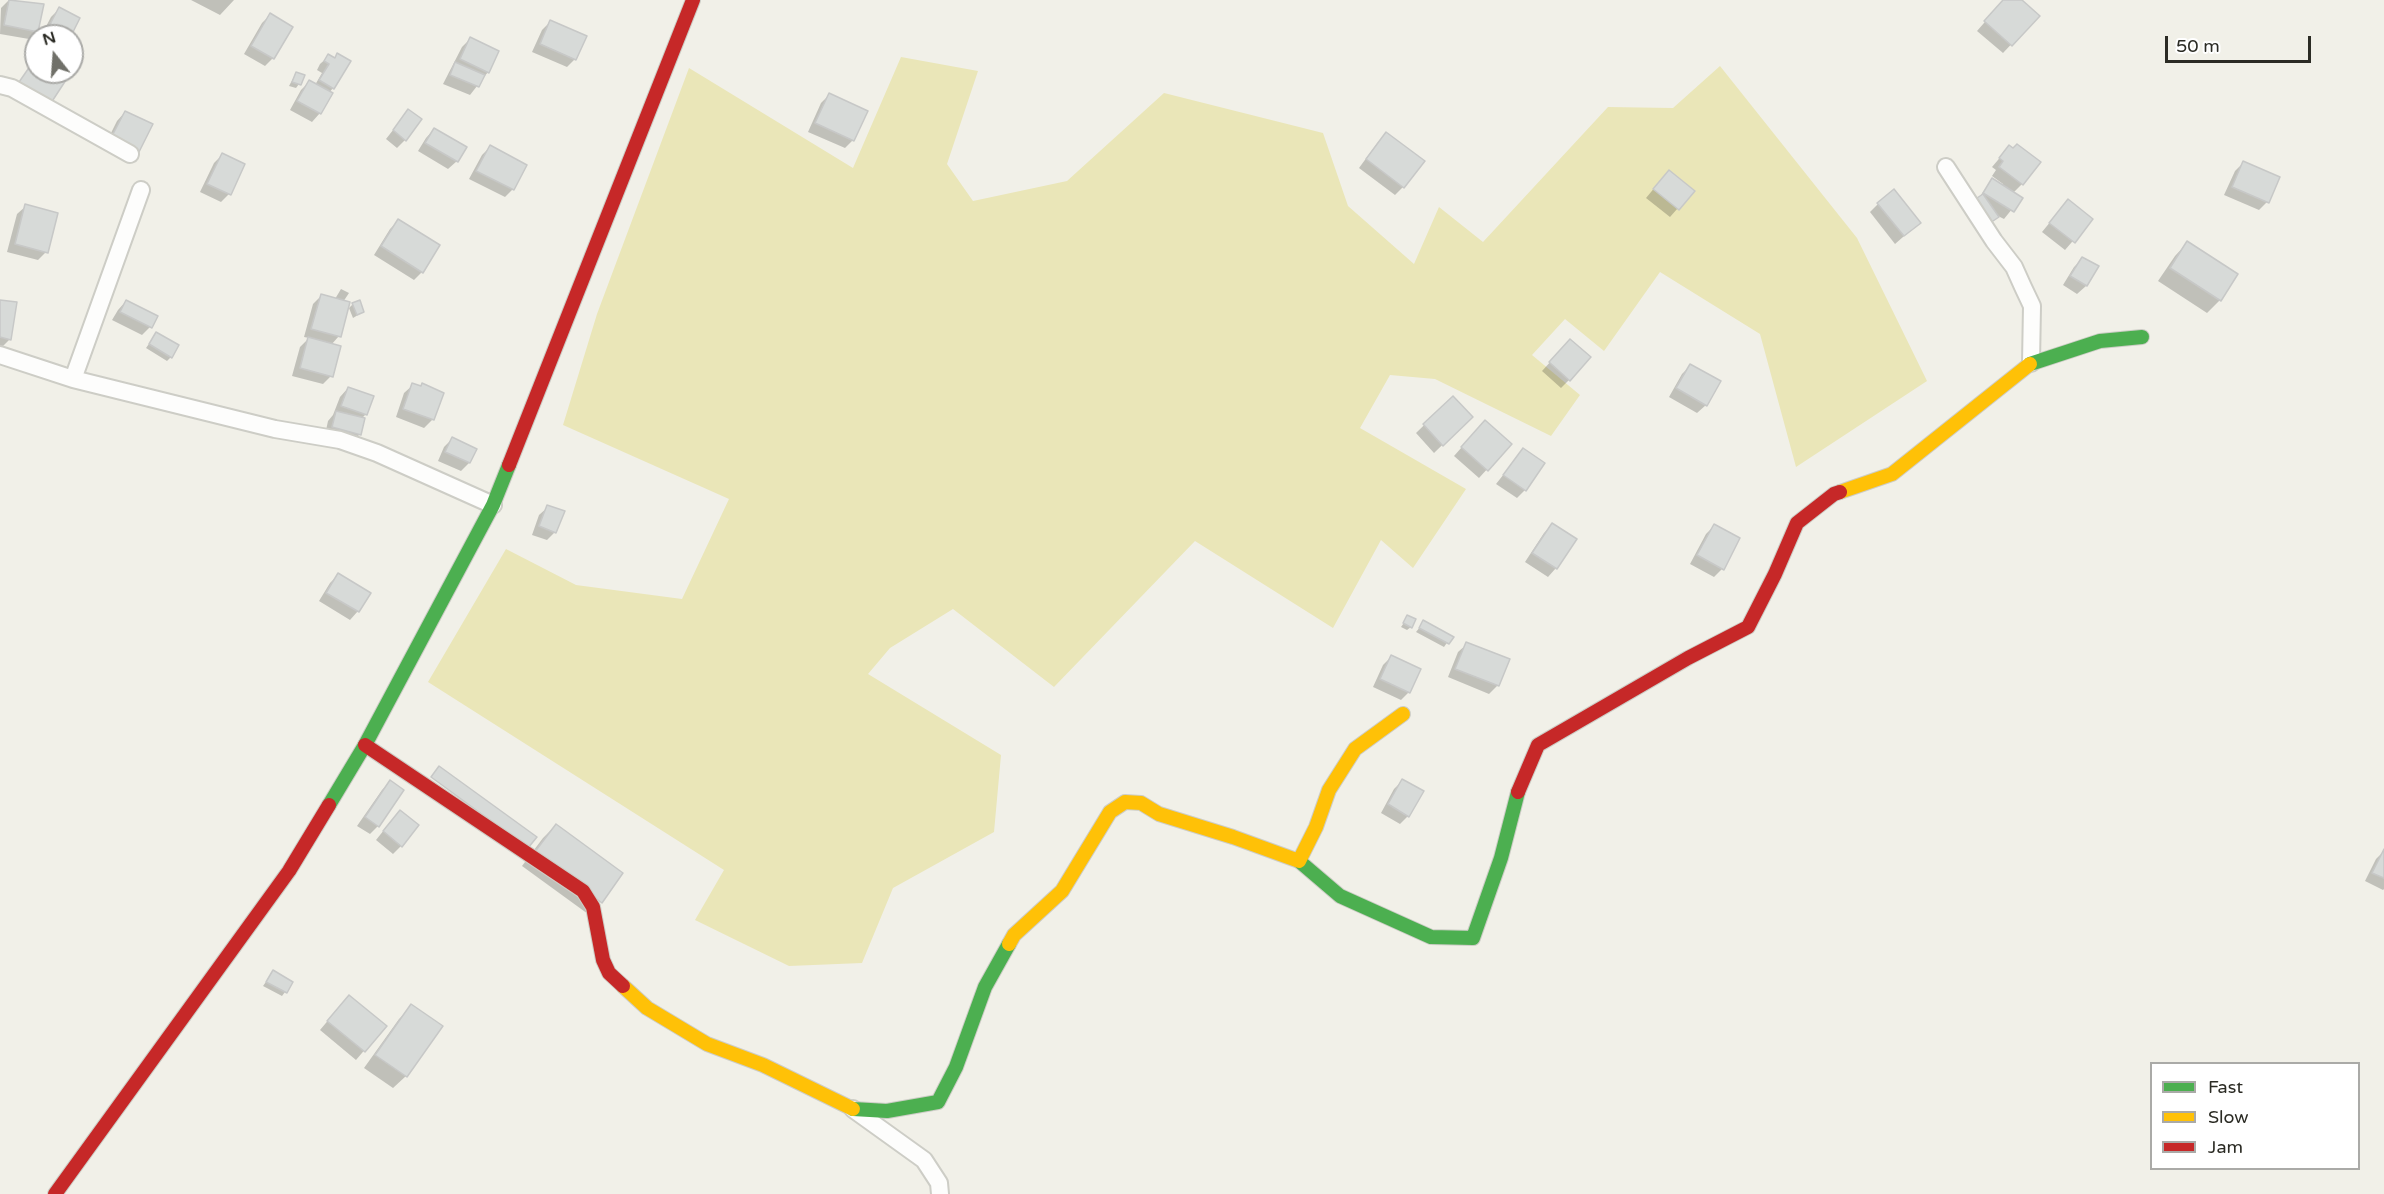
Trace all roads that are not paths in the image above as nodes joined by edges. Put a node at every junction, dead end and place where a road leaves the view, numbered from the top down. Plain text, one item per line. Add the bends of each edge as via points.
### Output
1 (693, 0) edge
2 (0, 86) edge
3 (130, 154) dead end
4 (1946, 167) dead end
5 (141, 190) dead end
6 (2142, 337) dead end
7 (0, 355) edge
8 (2031, 363) junction
9 (73, 378) junction
10 (494, 505) junction
11 (1403, 714) dead end
12 (365, 745) junction
13 (1299, 861) junction
14 (853, 1109) junction
15 (55, 1194) edge
16 (940, 1194) edge

1 - 10 street
2 - 3 street via 12,88
4 - 8 street via 2014,267 2032,306
5 - 9 street
6 - 8 street via 2100,341
7 - 9 street
8 - 13 street via 1892,474 1833,494 1797,523 1748,627 1538,745 1521,782 1501,858 1473,938 1431,937 1340,896
9 - 10 street via 275,429 340,440
10 - 12 street
11 - 13 street via 1355,749 1329,790
12 - 14 street via 583,891 593,907 609,973 647,1008 708,1044 763,1065
12 - 15 street via 289,871
13 - 14 street via 1159,814 1141,803 1125,802 1110,812 1062,891 1014,935 985,987 956,1067 938,1102 887,1110
14 - 16 street via 924,1160 939,1183

